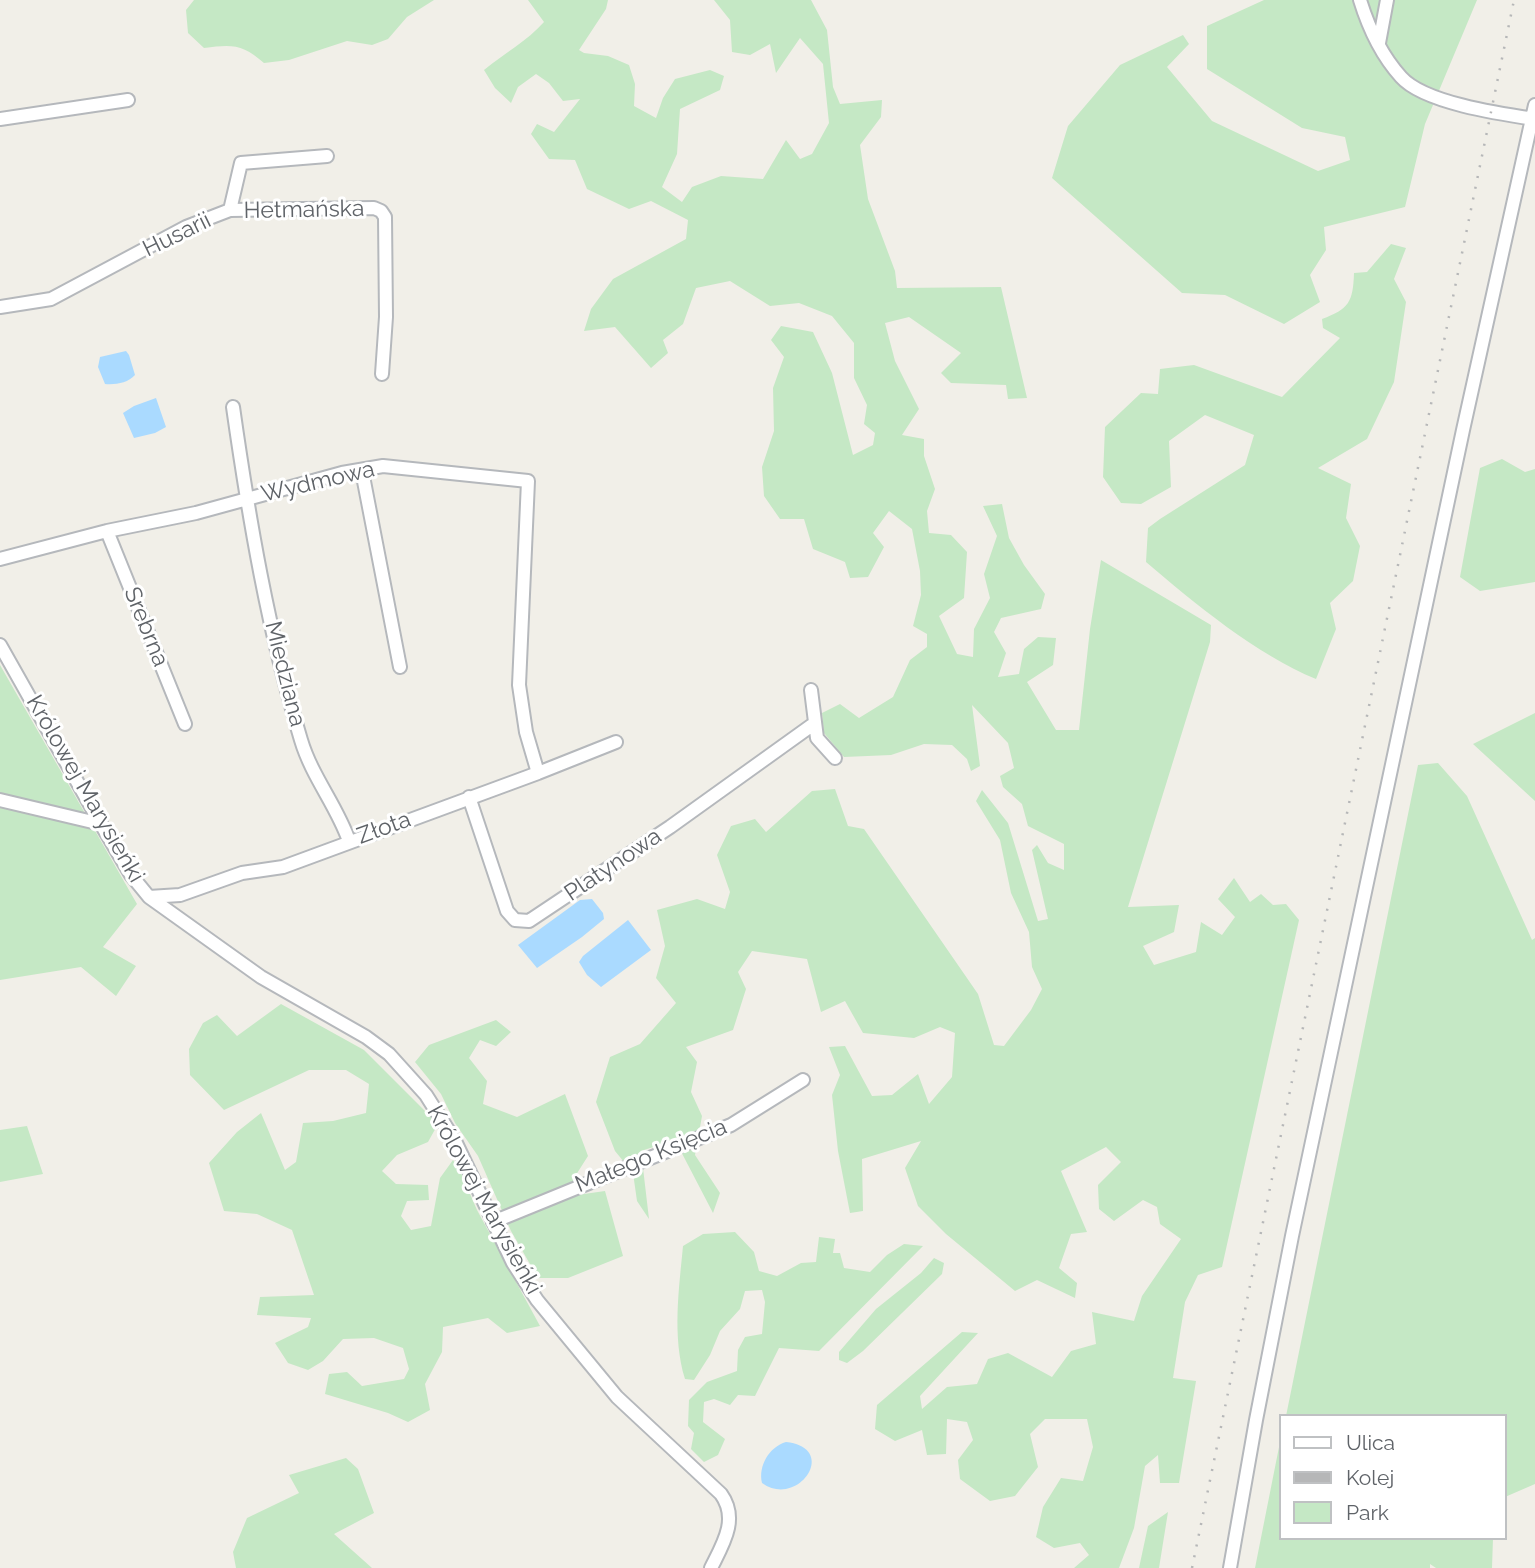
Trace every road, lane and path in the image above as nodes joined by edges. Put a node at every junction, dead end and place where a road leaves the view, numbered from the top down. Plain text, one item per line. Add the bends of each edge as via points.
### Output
1 (1360, 0) edge
2 (1387, 0) edge
3 (1379, 43) junction
4 (128, 100) dead end
5 (1535, 105) edge
6 (0, 119) edge
7 (1534, 119) edge
8 (327, 156) dead end
9 (230, 210) junction
10 (0, 307) edge
11 (382, 374) dead end
12 (233, 407) dead end
13 (362, 471) junction
14 (246, 499) junction
15 (107, 531) junction
16 (0, 559) edge
17 (0, 645) edge
18 (400, 667) dead end
19 (811, 690) dead end
20 (816, 723) junction
21 (185, 724) dead end
22 (616, 742) dead end
23 (835, 758) dead end
24 (538, 773) junction
25 (469, 797) junction
26 (0, 800) edge
27 (101, 824) junction
28 (349, 841) junction
29 (149, 897) junction
30 (803, 1080) dead end
31 (493, 1222) junction
32 (711, 1568) edge
33 (1230, 1568) edge

1 - 3 street
2 - 3 street
3 - 7 street via 1402,78 1429,96
4 - 6 street
5 - 7 street
7 - 33 street via 1292,1236
8 - 9 street, Husarii via 242,163
9 - 10 street, Husarii via 186,227 51,299
9 - 11 street, Hetmańska via 381,211 386,317
12 - 14 street, Miedziana
13 - 14 street, Wydmowa
13 - 18 street
13 - 24 street, Wydmowa via 383,466 528,481 519,685
14 - 15 street, Wydmowa
14 - 28 street, Miedziana via 302,742
15 - 16 street, Wydmowa
15 - 21 street, Srebrna
17 - 27 street, Królowej Marysieńki
19 - 20 street
20 - 23 street via 817,738
20 - 25 street, Platynowa via 529,921 515,919 507,911
22 - 24 street, Złota
24 - 25 street, Złota
25 - 28 street, Złota
26 - 27 street
27 - 29 street, Królowej Marysieńki
28 - 29 street, Złota via 283,867 242,873 180,895
29 - 31 street, Królowej Marysieńki via 261,977 389,1054 426,1095 455,1140
30 - 31 street, Małego Księcia via 731,1125
31 - 32 street, Królowej Marysieńki via 537,1300 595,1374 727,1502 727,1532

